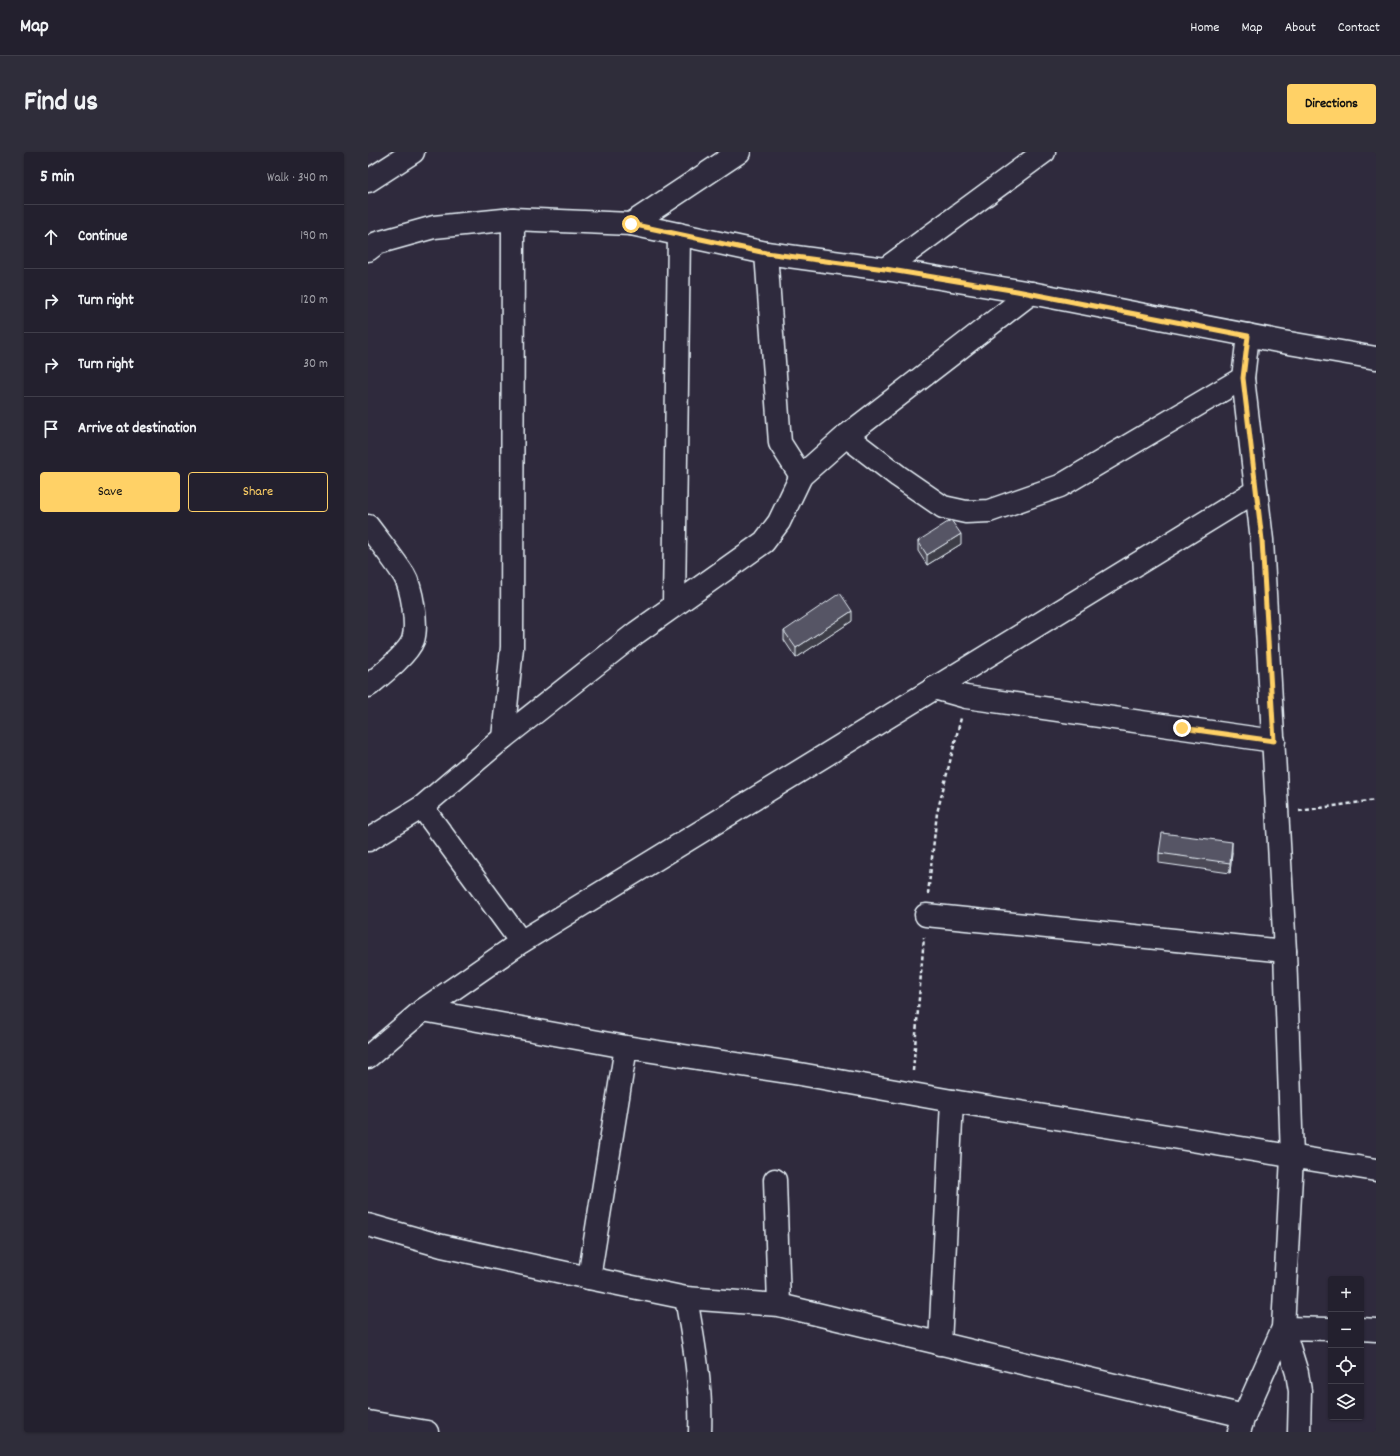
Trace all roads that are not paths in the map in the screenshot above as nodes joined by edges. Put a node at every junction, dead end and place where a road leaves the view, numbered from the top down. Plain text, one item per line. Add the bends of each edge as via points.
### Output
1 (412, 152) edge
2 (739, 152) edge
3 (1044, 152) edge
4 (368, 181) edge
5 (514, 219) junction
6 (631, 224) junction
7 (679, 234) junction
8 (371, 241) edge
9 (766, 253) junction
10 (885, 269) junction
11 (1031, 293) junction
12 (1248, 336) junction
13 (1376, 358) edge
14 (1243, 378) junction
15 (846, 436) junction
16 (801, 476) junction
17 (1256, 491) junction
18 (368, 526) edge
19 (674, 605) junction
20 (368, 686) edge
21 (934, 688) junction
22 (503, 738) junction
23 (1274, 741) junction
24 (422, 807) junction
25 (368, 840) edge
26 (926, 915) dead end
27 (521, 942) junction
28 (1285, 951) junction
29 (423, 1010) junction
30 (626, 1047) junction
31 (368, 1057) edge
32 (952, 1101) junction
33 (1292, 1157) junction
34 (1376, 1170) edge
35 (775, 1180) dead end
36 (368, 1225) edge
37 (589, 1278) junction
38 (686, 1298) junction
39 (779, 1305) junction
40 (1283, 1328) junction
41 (1328, 1329) edge
42 (1364, 1329) edge
43 (1376, 1330) edge
44 (940, 1344) junction
45 (368, 1422) edge
46 (1241, 1424) edge
47 (427, 1432) edge
48 (700, 1432) edge
49 (1299, 1432) edge

1 - 4 street
2 - 6 street
3 - 10 street
5 - 6 street
5 - 8 street via 434,227
5 - 22 street via 512,647
6 - 7 street
7 - 9 street
7 - 19 street
9 - 10 street
9 - 16 street via 780,443
10 - 11 street
11 - 12 street
11 - 15 street
12 - 13 street
12 - 14 street
14 - 15 street via 1060,486 989,511 966,512 943,507
14 - 17 street
15 - 16 street
16 - 19 street via 779,522 764,542
17 - 21 street
17 - 23 street via 1262,540
18 - 20 street via 405,576 415,618 413,641 400,658
19 - 22 street via 636,632
21 - 23 street via 966,697
21 - 27 street
22 - 24 street
23 - 28 street
24 - 25 street
24 - 27 street
26 - 28 street
27 - 29 street
28 - 33 street
29 - 30 street
29 - 31 street
30 - 32 street
30 - 37 street
32 - 33 street
32 - 44 street
33 - 34 street
33 - 40 street
35 - 39 street
36 - 37 street via 442,1246
37 - 38 street
38 - 39 street
38 - 48 street via 698,1367
39 - 44 street
40 - 41 street
40 - 46 street
40 - 49 street via 1300,1391
42 - 43 street
44 - 46 street
45 - 47 street

